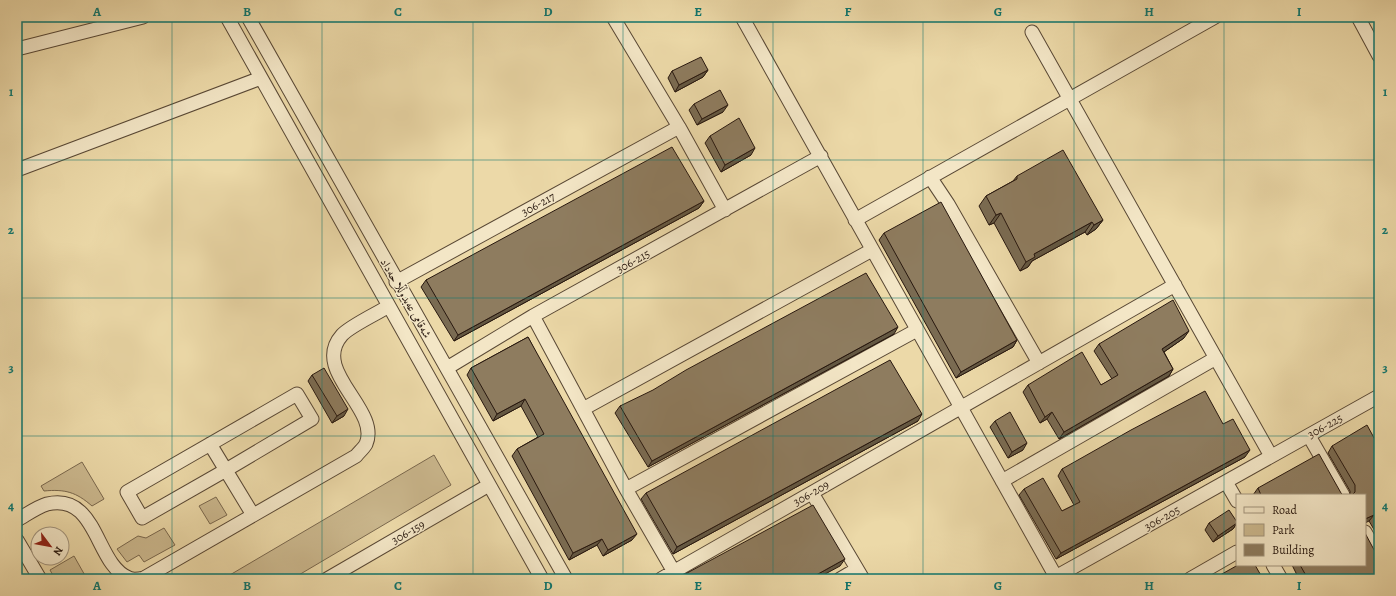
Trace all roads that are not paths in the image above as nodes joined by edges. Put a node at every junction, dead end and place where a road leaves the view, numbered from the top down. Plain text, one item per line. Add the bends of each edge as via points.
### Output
1 (144, 17) edge
2 (228, 17) edge
3 (248, 17) edge
4 (613, 17) edge
5 (742, 17) edge
6 (1215, 17) edge
7 (1358, 17) edge
8 (1032, 32) dead end
9 (17, 49) edge
10 (1379, 56) edge
11 (261, 78) junction
12 (1070, 99) junction
13 (679, 127) junction
14 (821, 156) junction
15 (17, 170) edge
16 (930, 177) junction
17 (725, 210) junction
18 (855, 220) junction
19 (872, 250) junction
20 (396, 282) junction
21 (1175, 285) junction
22 (389, 306) junction
23 (533, 316) junction
24 (917, 330) junction
25 (1216, 358) junction
26 (1039, 363) junction
27 (447, 368) junction
28 (1379, 396) edge
29 (961, 408) junction
30 (583, 409) junction
31 (481, 431) junction
32 (1308, 436) junction
33 (464, 440) junction
34 (210, 444) junction
35 (1271, 456) junction
36 (226, 470) junction
37 (1002, 481) junction
38 (1226, 482) junction
39 (489, 485) junction
40 (626, 489) junction
41 (812, 493) junction
42 (1342, 494) edge
43 (1236, 499) edge
44 (253, 515) junction
45 (17, 520) edge
46 (1366, 534) edge
47 (18, 546) edge
48 (1236, 553) edge
49 (1379, 556) edge
50 (1274, 566) edge
51 (674, 572) junction
52 (860, 574) edge
53 (1054, 578) edge
54 (40, 579) edge
55 (327, 579) edge
56 (541, 579) edge
57 (566, 579) edge
58 (661, 579) edge
59 (840, 579) edge
60 (1190, 579) edge
61 (1281, 579) edge

1 - 9 street
2 - 11 street, شەقامی عەبدوڵڵا حەداد
3 - 20 street, شەقامی عەبدوڵڵا حەداد
4 - 13 street
5 - 14 street
6 - 12 street
7 - 10 street
8 - 12 street
11 - 15 street
11 - 22 street, شەقامی عەبدوڵڵا حەداد
12 - 16 street
12 - 21 street
13 - 17 street
13 - 20 street, 306-217
14 - 17 street, 306-215
14 - 18 street
16 - 18 street
16 - 26 street
17 - 23 street, 306-215
18 - 19 street
19 - 24 street
19 - 30 street
20 - 27 street, شەقامی عەبدوڵڵا حەداد
21 - 25 street
21 - 26 street, 306-209
22 - 33 street, شەقامی عەبدوڵڵا حەداد
22 - 44 street via 342,334 336,343 334,358 338,374 367,424 366,444 356,456
23 - 27 street, 306-215
23 - 30 street
24 - 29 street
24 - 40 street
25 - 35 street
25 - 37 street
26 - 29 street, 306-209
27 - 31 street, شەقامی عەبدوڵڵا حەداد
28 - 32 street, 306-225
29 - 37 street
29 - 41 street, 306-209
30 - 40 street
31 - 33 street
31 - 57 street, شەقامی عەبدوڵڵا حەداد
32 - 35 street, 306-225
32 - 42 street
33 - 39 street, شەقامی عەبدوڵڵا حەداد
34 - 36 street
34 - 36 street via 127,492 142,518
34 - 36 street via 297,394 312,419
35 - 38 street, 306-205
36 - 44 street
37 - 53 street
38 - 43 street
38 - 53 street, 306-205
39 - 55 street, 306-159
39 - 56 street, شەقامی عەبدوڵڵا حەداد
40 - 51 street
41 - 51 street, 306-209
41 - 52 street
44 - 45 street via 144,578 130,579 116,569 86,518 77,508 61,502 46,504
46 - 49 street
47 - 54 street
48 - 60 street
50 - 61 street
51 - 58 street, 306-209
52 - 59 street

